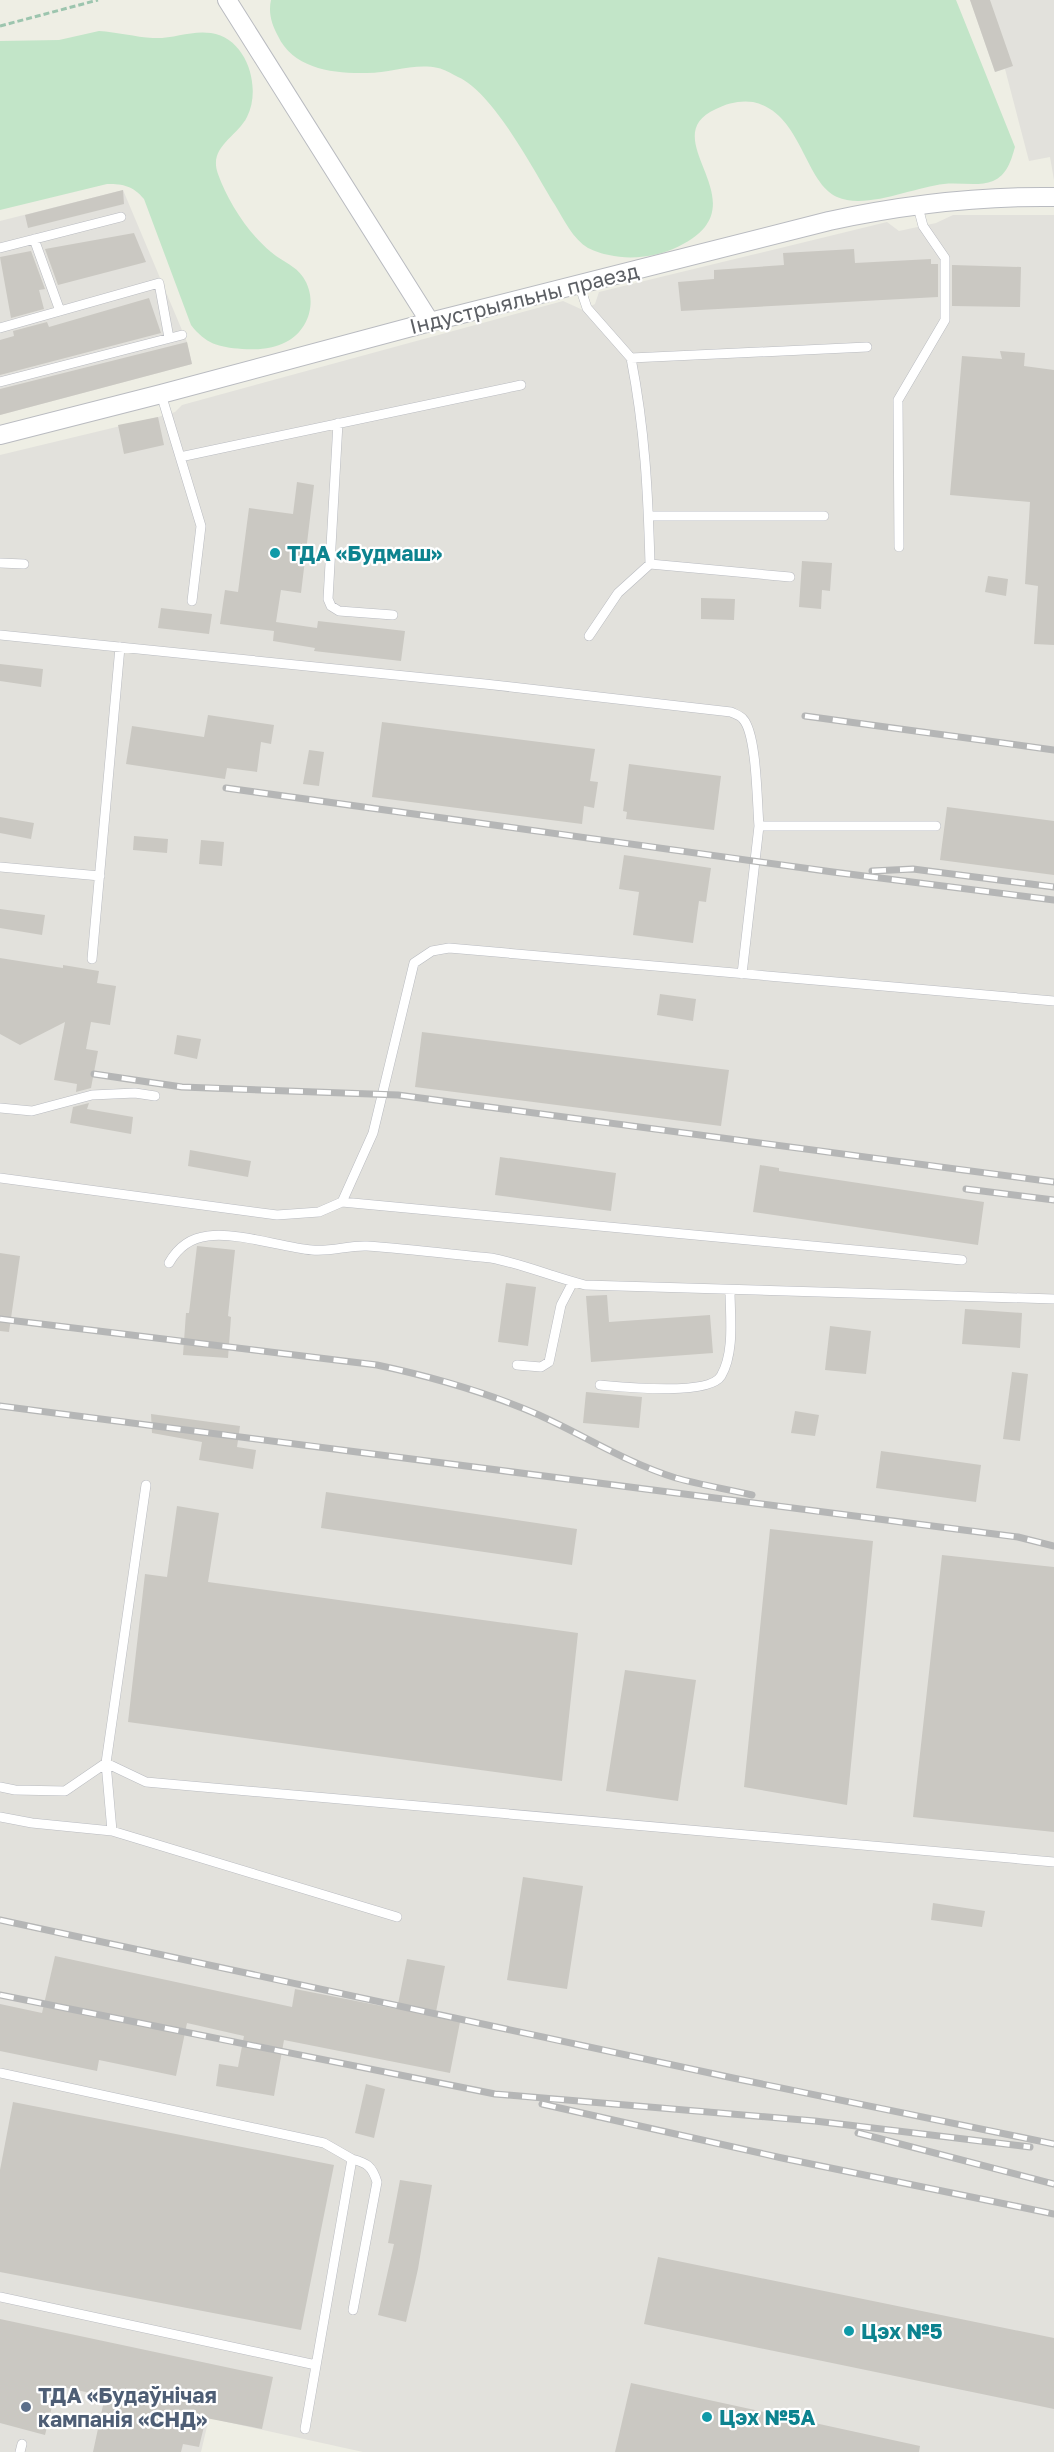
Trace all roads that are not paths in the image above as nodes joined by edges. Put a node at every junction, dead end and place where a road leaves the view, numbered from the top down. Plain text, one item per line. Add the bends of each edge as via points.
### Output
1 (227, 0) edge
2 (1054, 196) edge
3 (918, 207) junction
4 (121, 217) dead end
5 (34, 239) junction
6 (0, 248) edge
7 (579, 284) junction
8 (60, 311) junction
9 (430, 322) junction
10 (0, 328) edge
11 (182, 334) dead end
12 (169, 338) junction
13 (867, 347) dead end
14 (631, 358) junction
15 (0, 382) edge
16 (521, 385) dead end
17 (161, 394) junction
18 (339, 423) junction
19 (0, 435) edge
20 (180, 457) junction
21 (649, 516) junction
22 (824, 516) dead end
23 (898, 547) dead end
24 (0, 563) edge
25 (24, 564) dead end
26 (650, 564) junction
27 (789, 577) dead end
28 (192, 601) dead end
29 (393, 615) dead end
30 (0, 635) edge
31 (589, 636) dead end
32 (120, 647) junction
33 (759, 826) junction
34 (936, 826) dead end
35 (0, 867) edge
36 (100, 876) junction
37 (92, 960) dead end
38 (742, 974) junction
39 (1054, 1001) edge
40 (155, 1096) dead end
41 (0, 1108) edge
42 (0, 1178) edge
43 (342, 1202) junction
44 (962, 1260) dead end
45 (169, 1263) dead end
46 (573, 1282) junction
47 (730, 1290) junction
48 (1054, 1299) edge
49 (517, 1365) dead end
50 (600, 1384) dead end
51 (146, 1485) dead end
52 (106, 1762) junction
53 (0, 1787) edge
54 (0, 1817) edge
55 (112, 1831) junction
56 (1054, 1863) edge
57 (397, 1917) dead end
58 (0, 2073) edge
59 (352, 2159) junction
60 (0, 2297) edge
61 (353, 2310) dead end
62 (316, 2365) junction
63 (305, 2429) dead end

1 - 9 street
2 - 3 street, Індустрыяльны праезд via 966,200
3 - 7 street, Індустрыяльны праезд via 829,221
3 - 23 lane via 923,226 945,258 945,320 898,400
4 - 5 lane
5 - 6 lane
5 - 8 lane
7 - 9 street, Індустрыяльны праезд
7 - 14 lane via 587,308
8 - 10 lane
8 - 12 lane via 159,283
9 - 17 street, Індустрыяльны праезд
11 - 12 lane
12 - 15 lane
13 - 14 lane
14 - 21 lane via 643,422
16 - 18 lane
17 - 19 street, Індустрыяльны праезд
17 - 20 lane
18 - 20 lane
18 - 29 lane via 328,599 339,611
20 - 28 lane via 201,525
21 - 22 lane
21 - 26 lane
24 - 25 lane
26 - 27 lane
26 - 31 lane via 618,592
30 - 32 lane
32 - 33 lane via 731,712 743,719 750,732
32 - 36 lane
33 - 34 lane
33 - 38 lane
35 - 36 lane
36 - 37 lane
38 - 39 lane
38 - 43 lane via 449,948 423,956 414,963 372,1133
40 - 41 lane via 92,1095 32,1111
42 - 43 lane via 277,1215 319,1212
43 - 44 lane
45 - 46 lane via 174,1253 196,1238 228,1235 288,1248 364,1246 491,1258
46 - 47 lane
46 - 49 lane via 561,1305 549,1362 541,1367
47 - 48 lane
47 - 50 lane via 730,1344 720,1379 708,1386 640,1390
51 - 52 lane
52 - 53 lane via 64,1791
52 - 55 lane
52 - 56 lane via 146,1782
54 - 55 lane
55 - 57 lane
58 - 59 lane via 324,2143
59 - 61 lane via 369,2164 377,2182
59 - 62 lane
60 - 62 lane
62 - 63 lane

